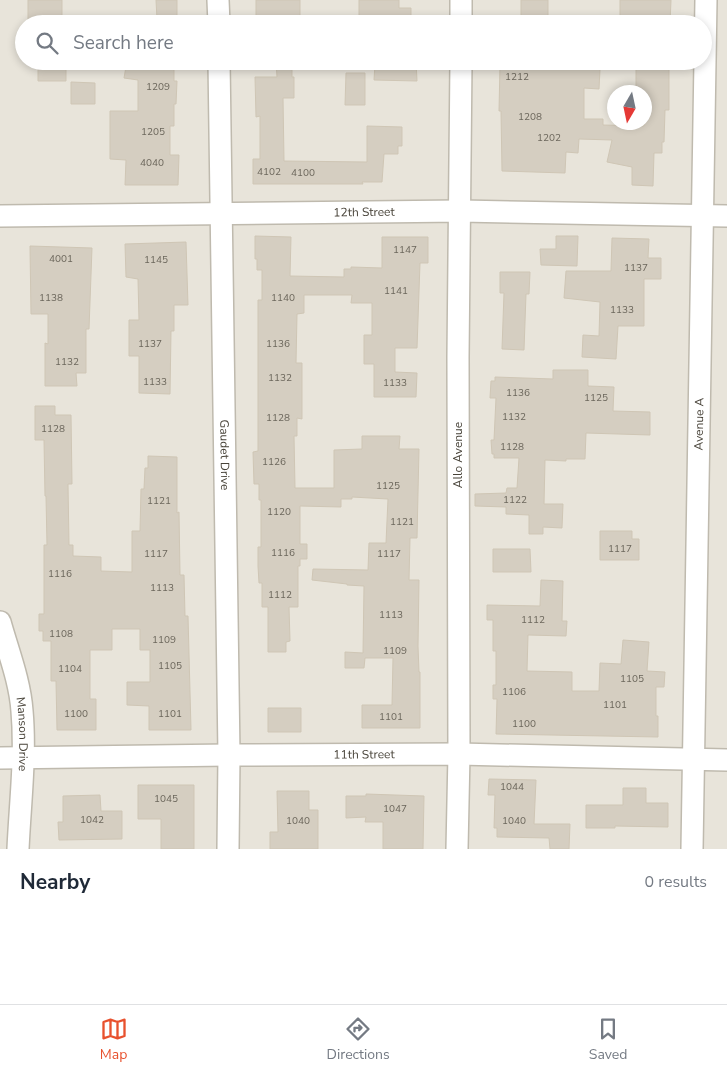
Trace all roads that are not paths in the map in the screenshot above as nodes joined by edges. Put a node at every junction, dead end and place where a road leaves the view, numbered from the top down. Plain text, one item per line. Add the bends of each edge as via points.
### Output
1 (218, 0) edge
2 (461, 0) edge
3 (706, 0) edge
4 (219, 15) edge
5 (461, 15) edge
6 (706, 15) edge
7 (219, 70) edge
8 (461, 70) edge
9 (705, 70) edge
10 (460, 211) junction
11 (220, 214) junction
12 (0, 216) edge
13 (703, 216) junction
14 (727, 216) edge
15 (0, 622) edge
16 (459, 754) junction
17 (229, 755) junction
18 (0, 758) edge
19 (22, 758) junction
20 (692, 759) junction
21 (727, 760) edge
22 (18, 849) edge
23 (228, 849) edge
24 (457, 849) edge
25 (692, 849) edge

1 - 4 street
2 - 5 street
3 - 6 street, Avenue A
7 - 11 street, Gaudet Drive
8 - 10 street, Allo Avenue
9 - 13 street, Avenue A
10 - 11 street, 12th Street
10 - 13 street, 12th Street
10 - 16 street, Allo Avenue
11 - 12 street, 12th Street
11 - 17 street, Gaudet Drive
13 - 14 street, 12th Street
13 - 20 street, Avenue A
15 - 19 street, Manson Drive via 19,688
16 - 17 street, 11th Street
16 - 20 street, 11th Street
16 - 24 street, Allo Avenue
17 - 19 street, 11th Street
17 - 23 street, Gaudet Drive
18 - 19 street, 11th Street
19 - 22 street, Manson Drive
20 - 21 street, 11th Street
20 - 25 street, Avenue A

